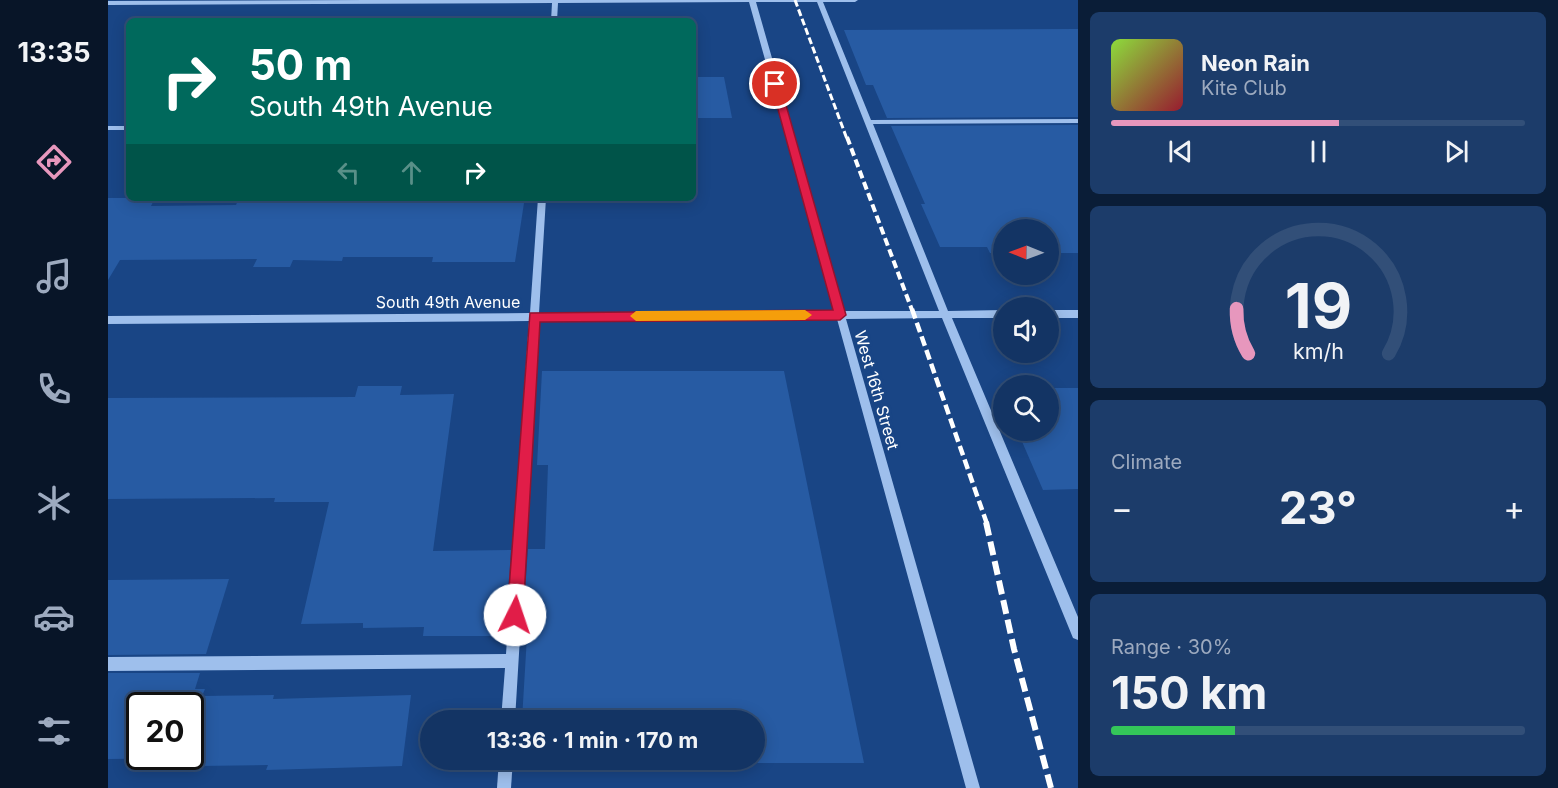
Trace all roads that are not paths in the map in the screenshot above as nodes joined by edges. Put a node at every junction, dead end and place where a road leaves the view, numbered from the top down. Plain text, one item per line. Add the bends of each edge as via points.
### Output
1 (752, 0) edge
2 (796, 0) edge
3 (819, 0) edge
4 (855, 0) edge
5 (555, 1) edge
6 (108, 3) edge
7 (554, 18) edge
8 (1078, 121) edge
9 (869, 122) junction
10 (108, 128) edge
11 (126, 128) edge
12 (542, 201) edge
13 (993, 314) edge
14 (1059, 314) edge
15 (1078, 314) edge
16 (840, 315) junction
17 (945, 315) junction
18 (534, 317) junction
19 (108, 320) edge
20 (1078, 633) edge
21 (512, 661) junction
22 (108, 664) edge
23 (509, 710) edge
24 (505, 770) edge
25 (504, 788) edge
26 (973, 788) edge

1 - 2 street
1 - 5 street
1 - 16 street, West 16th Street
2 - 3 street
3 - 4 street
3 - 9 street
5 - 6 street
5 - 7 street
8 - 9 street
9 - 17 street
10 - 11 street
12 - 18 street
13 - 17 street, South 49th Avenue
14 - 15 street
16 - 17 street, South 49th Avenue
16 - 18 street, South 49th Avenue
16 - 26 street, West 16th Street
17 - 20 street
18 - 19 street, South 49th Avenue
18 - 21 street
21 - 22 street
21 - 23 street
24 - 25 street

